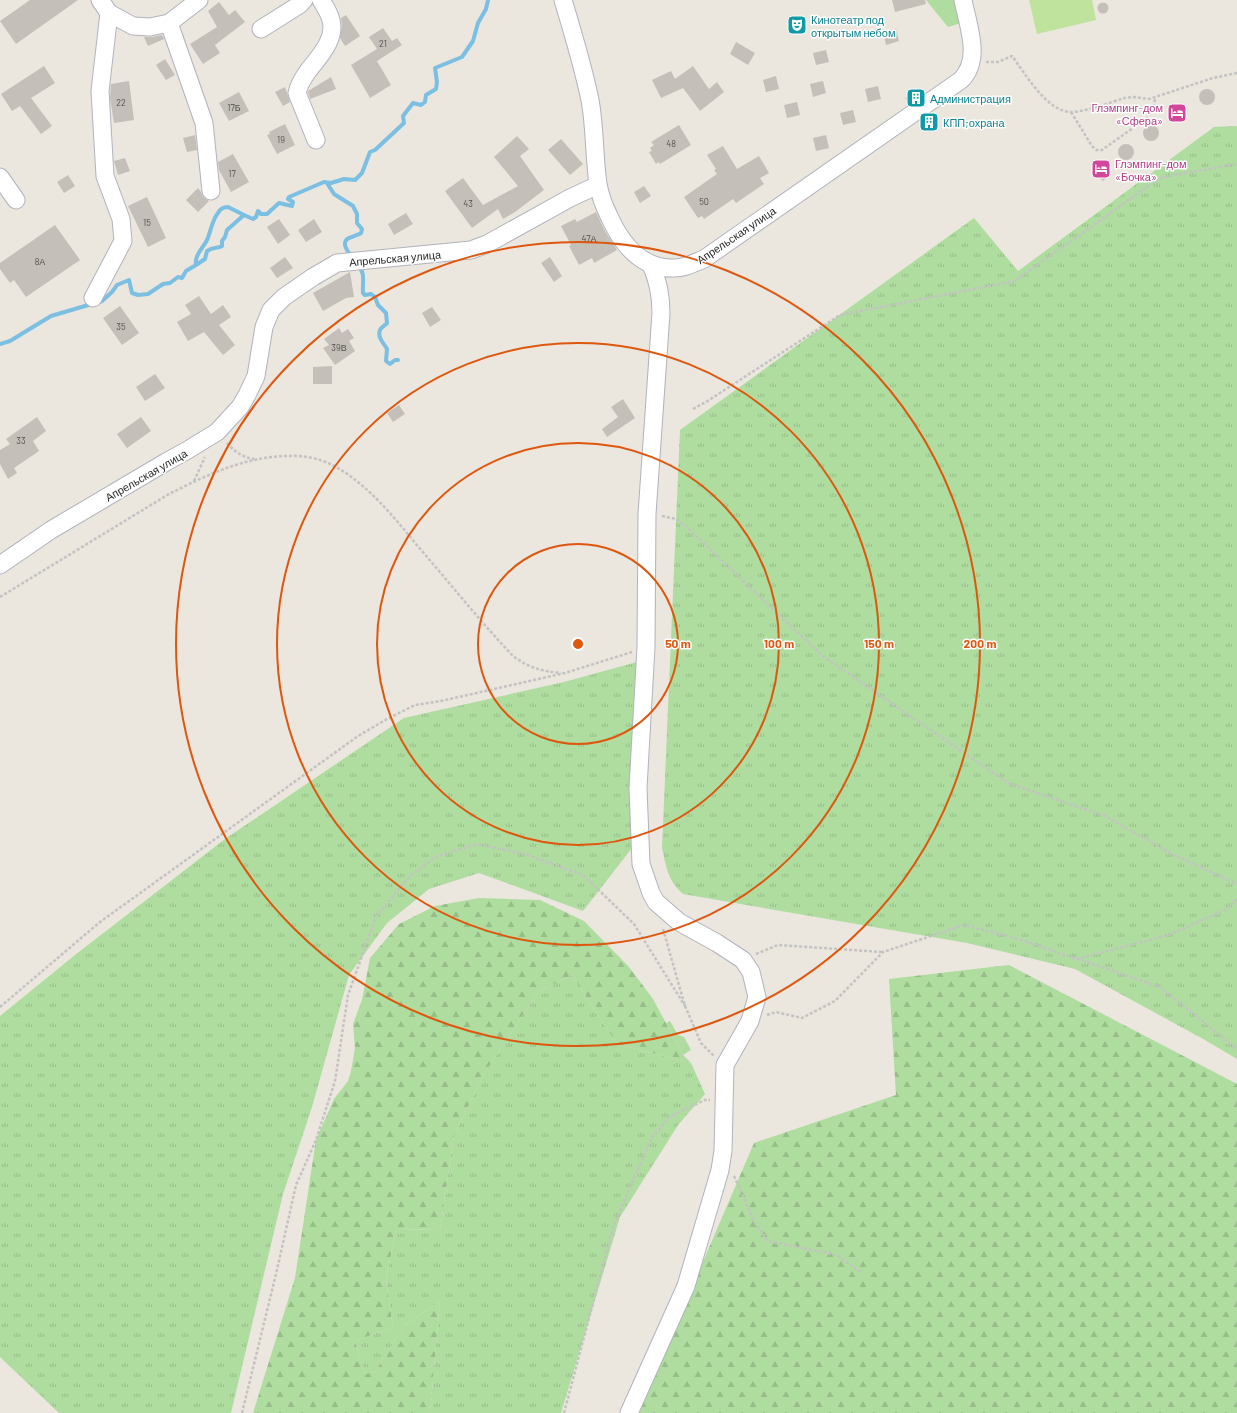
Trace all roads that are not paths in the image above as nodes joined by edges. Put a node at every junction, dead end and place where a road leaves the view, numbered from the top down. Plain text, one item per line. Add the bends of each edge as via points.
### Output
1 (199, 0) edge
2 (304, 0) edge
3 (322, 0) edge
4 (563, 0) edge
5 (963, 0) edge
6 (105, 7) edge
7 (169, 23) junction
8 (261, 28) dead end
9 (316, 140) dead end
10 (0, 177) edge
11 (598, 185) junction
12 (211, 191) dead end
13 (16, 200) dead end
14 (651, 265) junction
15 (93, 298) dead end
16 (0, 565) edge
17 (630, 1413) edge

1 - 7 street
2 - 8 street
3 - 9 street via 331,18 332,32 326,48 302,80 297,93
4 - 11 street via 590,101
5 - 14 street, Апрельская улица via 972,43 972,56 968,70 961,80 704,258 673,269
6 - 7 street via 133,26 150,27
6 - 15 street via 100,91 105,176 121,219 123,241
7 - 12 street via 204,123
10 - 13 street
11 - 14 street via 604,206 618,234 632,252
11 - 16 street, Апрельская улица via 471,250 346,262 313,277 284,297 271,310 264,327 253,384 240,407 217,432 51,530
14 - 17 street via 660,292 661,314 648,514 646,647 638,788 641,864 656,902 679,922 743,960 751,972 757,997 750,1021 725,1065 723,1151 720,1170 686,1286

